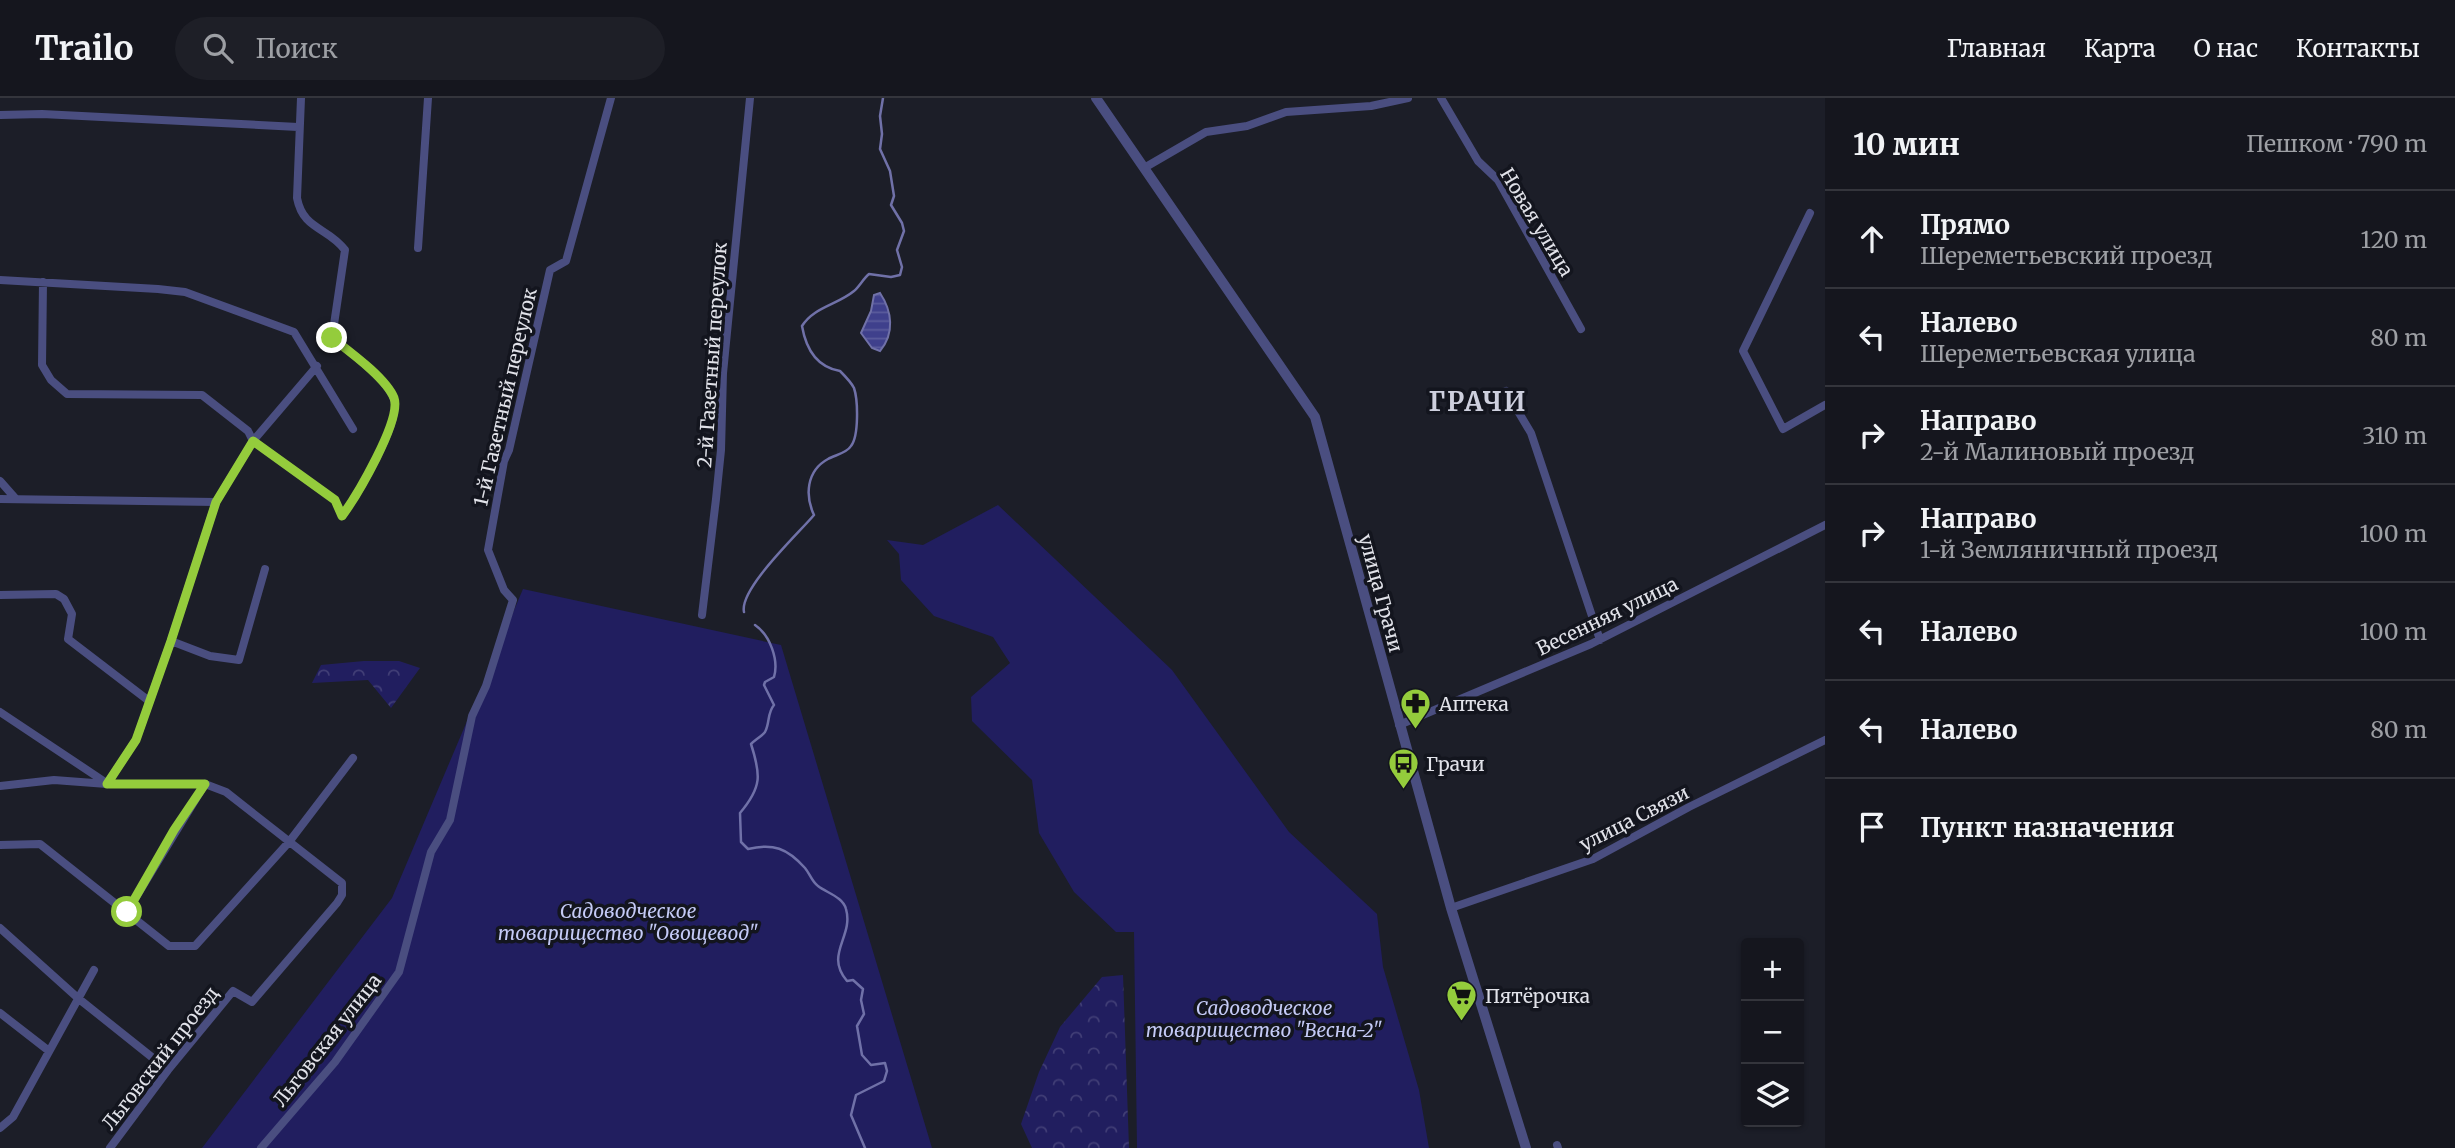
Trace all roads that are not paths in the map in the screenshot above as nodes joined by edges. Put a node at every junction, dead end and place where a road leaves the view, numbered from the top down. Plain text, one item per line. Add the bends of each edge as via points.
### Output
1 (301, 98) edge
2 (428, 98) edge
3 (611, 98) edge
4 (750, 98) edge
5 (1096, 98) edge
6 (1408, 98) edge
7 (1441, 98) edge
8 (0, 116) edge
9 (298, 127) junction
10 (1144, 168) junction
11 (1810, 213) dead end
12 (418, 248) dead end
13 (0, 281) edge
14 (43, 282) junction
15 (1581, 329) dead end
16 (317, 366) junction
17 (1506, 391) dead end
18 (1825, 405) edge
19 (353, 429) dead end
20 (253, 441) junction
21 (0, 481) edge
22 (15, 498) junction
23 (0, 499) edge
24 (216, 502) junction
25 (1825, 525) edge
26 (488, 550) joint
27 (265, 569) dead end
28 (0, 594) edge
29 (702, 615) dead end
30 (1600, 640) junction
31 (171, 641) junction
32 (149, 701) junction
33 (0, 712) edge
34 (1399, 725) junction
35 (1825, 740) edge
36 (353, 758) dead end
37 (107, 784) junction
38 (205, 784) junction
39 (0, 786) edge
40 (289, 842) junction
41 (0, 845) edge
42 (1451, 908) junction
43 (127, 912) junction
44 (0, 928) edge
45 (94, 970) dead end
46 (79, 999) junction
47 (0, 1013) edge
48 (49, 1051) junction
49 (168, 1070) junction
50 (0, 1128) edge
51 (110, 1148) edge
52 (261, 1148) edge
53 (1526, 1148) edge

1 - 9 street
2 - 12 street
3 - 26 street, 1-й Газетный переулок via 566,261 550,270 504,461
4 - 29 street, 2-й Газетный переулок via 723,373 720,462
5 - 10 street, улица Грачи
6 - 10 street via 1371,106 1286,112 1247,126 1206,132
7 - 15 street, Новая улица via 1478,161 1498,180
8 - 9 street via 43,114
9 - 20 street via 300,212 345,250 332,338 375,373 394,399 394,412 375,463 342,516 335,500
10 - 34 street, улица Грачи via 1315,417
11 - 18 street via 1743,352 1783,429
13 - 14 street
14 - 16 street via 185,292 294,332
14 - 20 street via 43,365 67,394 202,395 248,431
16 - 19 street
16 - 20 street
17 - 30 street via 1531,433
20 - 24 street
21 - 22 street
22 - 23 street
22 - 24 street
24 - 31 street
25 - 30 street, Весенняя улица
26 - 52 street, Льговская улица via 513,600 472,716 450,820 431,852 399,972 335,1062
27 - 31 street via 239,660 210,656
28 - 32 street via 56,594 64,599 72,614 68,639
30 - 34 street, Весенняя улица
31 - 32 street
32 - 37 street via 136,740
33 - 37 street
34 - 42 street, улица Грачи
35 - 42 street, улица Связи via 1593,859
36 - 40 street
37 - 38 street
37 - 39 street via 54,780
38 - 40 street via 226,792
38 - 43 street
40 - 43 street via 194,946 169,946
40 - 49 street, Льговский проезд via 342,883 342,895 252,1002 233,991
41 - 43 street via 40,845
42 - 53 street, улица Грачи
44 - 46 street
45 - 46 street
46 - 48 street
46 - 49 street
47 - 48 street
48 - 50 street via 13,1117
49 - 51 street, Льговский проезд

